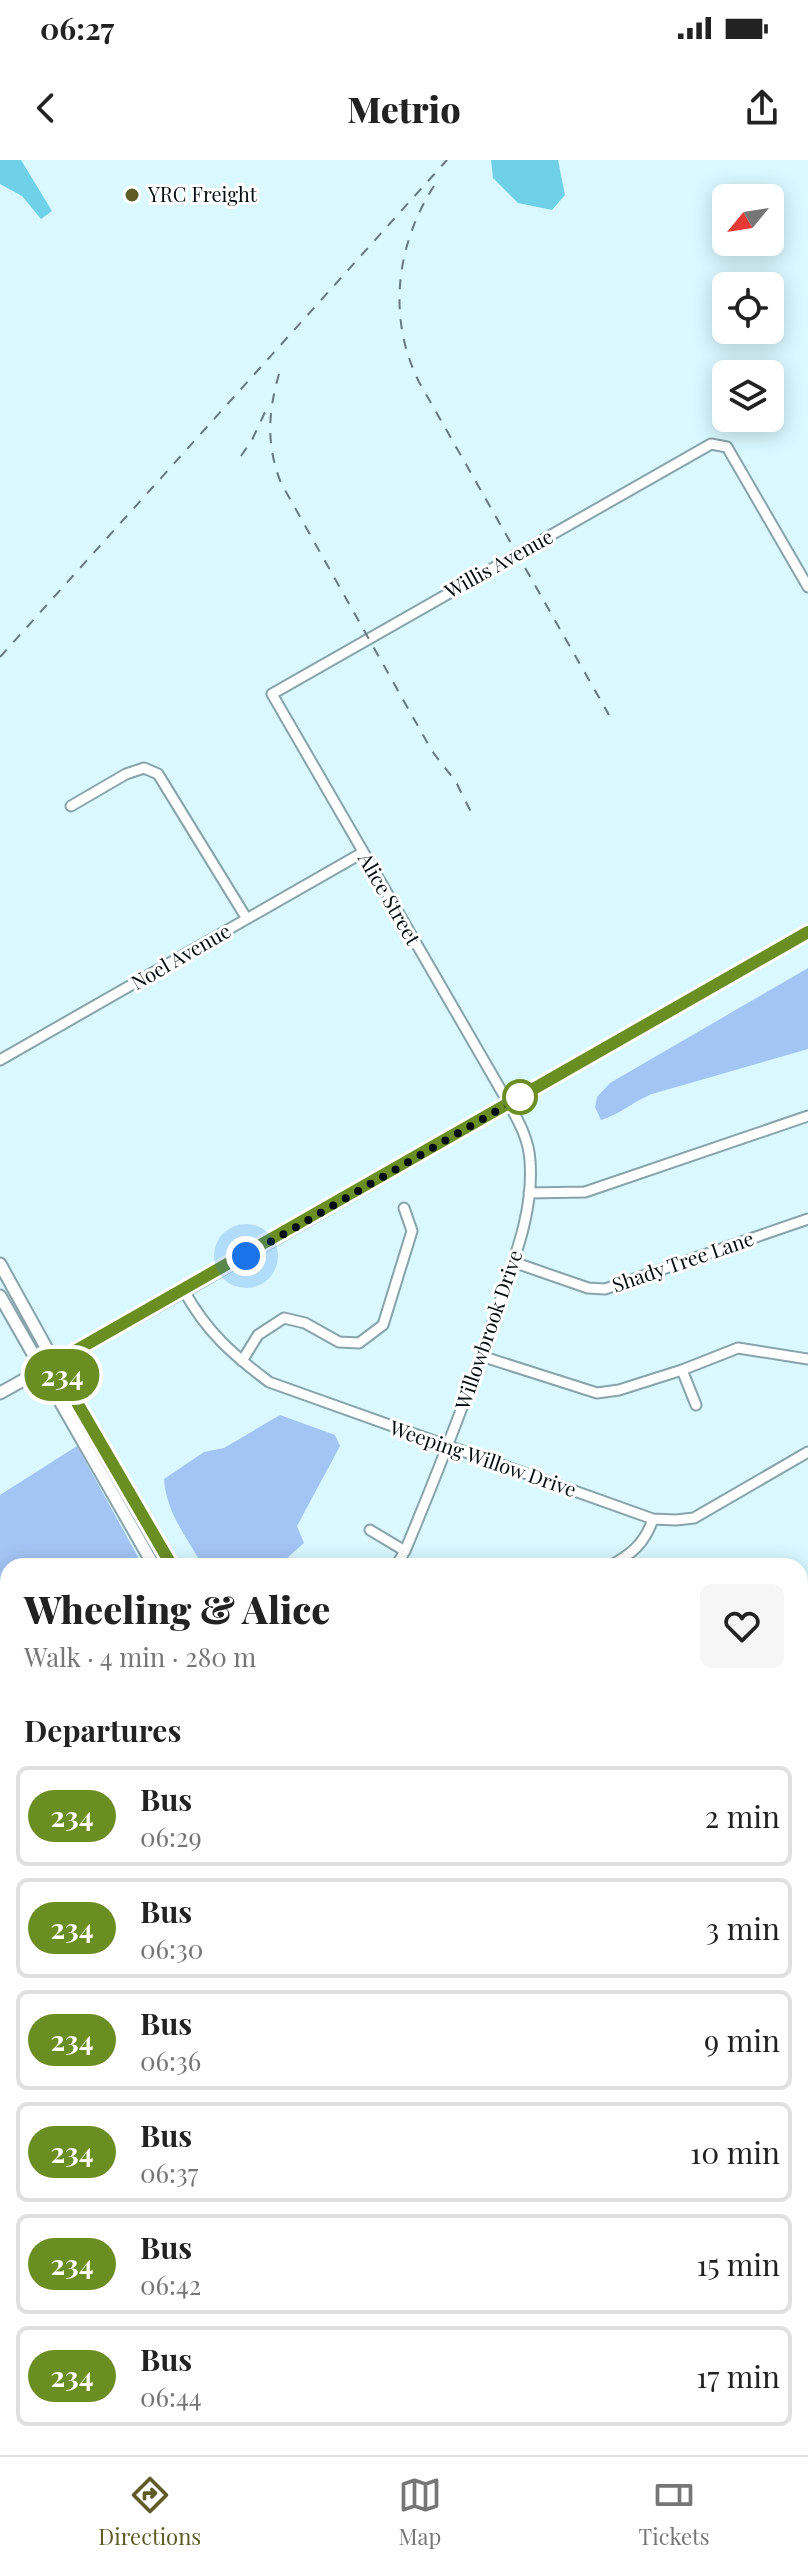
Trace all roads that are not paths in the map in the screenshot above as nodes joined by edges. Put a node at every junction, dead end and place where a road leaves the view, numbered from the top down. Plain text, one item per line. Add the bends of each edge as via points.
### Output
1 (808, 587) edge
2 (272, 694) joint
3 (71, 806) dead end
4 (362, 853) junction
5 (247, 919) junction
6 (808, 932) edge
7 (0, 1060) edge
8 (509, 1104) junction
9 (808, 1116) edge
10 (529, 1193) junction
11 (404, 1208) dead end
12 (808, 1219) edge
13 (513, 1262) junction
14 (0, 1264) edge
15 (184, 1291) junction
16 (0, 1296) edge
17 (481, 1356) junction
18 (808, 1359) edge
19 (242, 1361) junction
20 (54, 1363) junction
21 (42, 1370) junction
22 (682, 1370) junction
23 (0, 1393) edge
24 (696, 1405) dead end
25 (448, 1448) junction
26 (808, 1452) edge
27 (653, 1519) junction
28 (370, 1530) dead end
29 (405, 1551) junction
30 (149, 1558) edge
31 (167, 1558) edge
32 (401, 1558) edge
33 (623, 1558) edge

1 - 2 street, Willis Avenue via 727,447 711,444
2 - 4 street, Alice Street
3 - 5 street via 126,774 144,768 158,774
4 - 5 street, Noel Avenue
4 - 8 street, Alice Street
5 - 7 street, Noel Avenue
6 - 8 main road
8 - 10 street, Willowbrook Drive via 524,1131
8 - 15 main road
9 - 10 street via 585,1192
10 - 13 street, Willowbrook Drive
11 - 19 street via 412,1231 383,1325 359,1343 339,1342 284,1318 258,1335
12 - 13 street, Shady Tree Lane via 605,1289
13 - 17 street, Willowbrook Drive
14 - 20 main road
15 - 19 street, Weeping Willow Drive via 221,1345
15 - 20 main road
16 - 21 main road
17 - 22 street via 597,1393
17 - 25 street, Willowbrook Drive
18 - 22 street via 738,1348
19 - 25 street, Weeping Willow Drive via 269,1382
20 - 21 main road
20 - 31 main road
21 - 23 main road
21 - 30 main road
22 - 24 street
25 - 27 street, Weeping Willow Drive
25 - 29 street, Willowbrook Drive
26 - 27 street, Weeping Willow Drive via 694,1518
27 - 33 street via 647,1536
28 - 29 street
29 - 32 street, Willowbrook Drive

